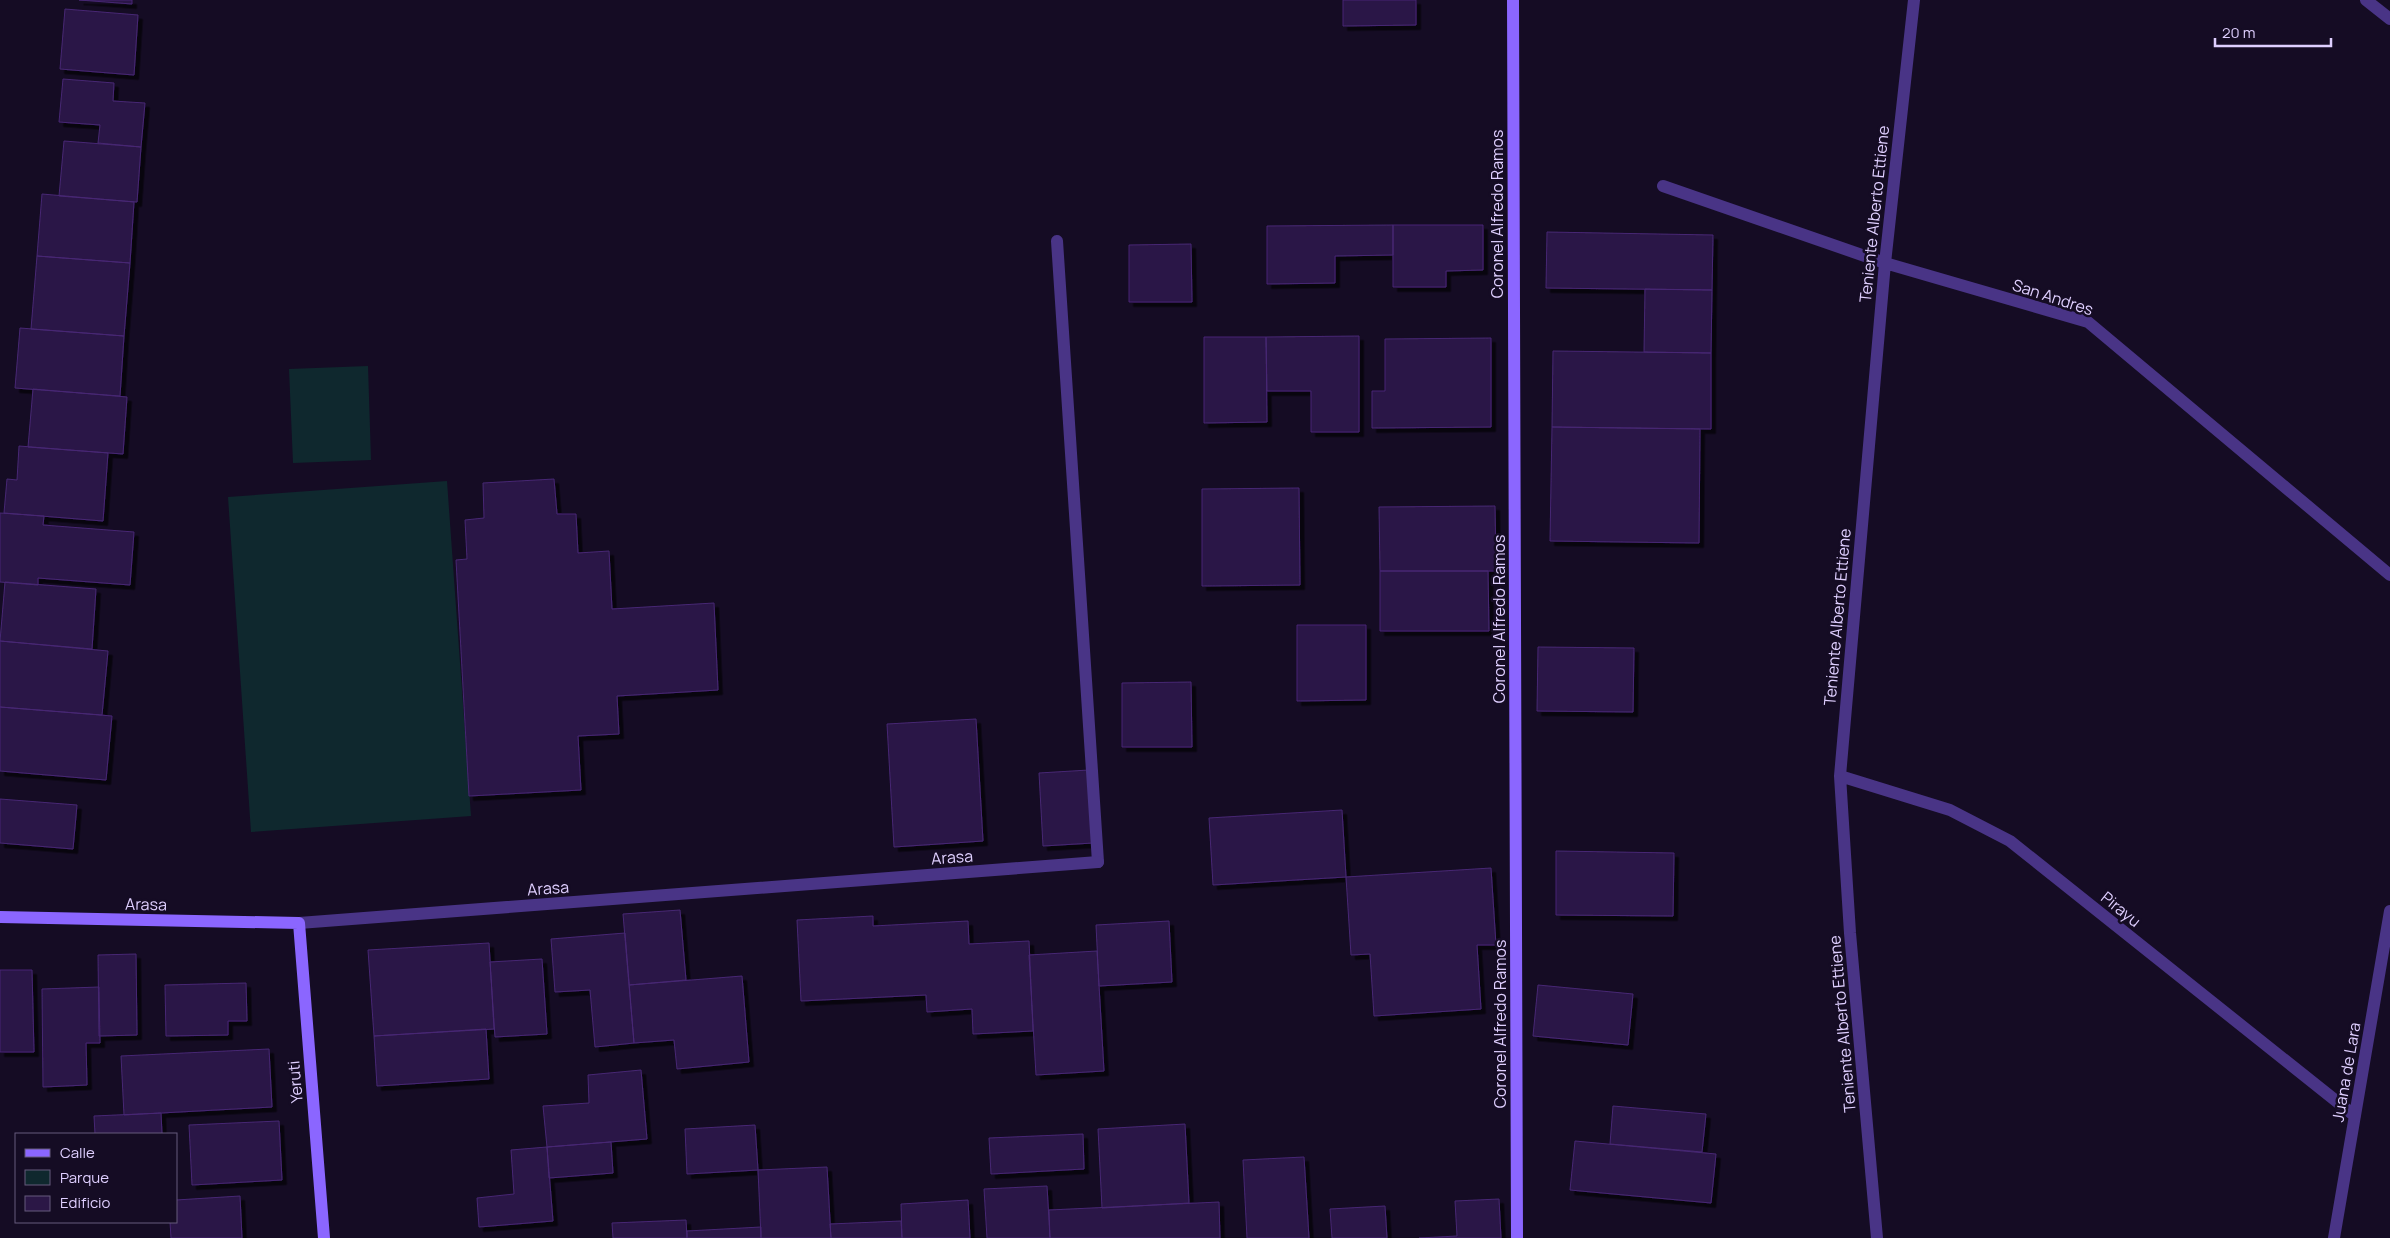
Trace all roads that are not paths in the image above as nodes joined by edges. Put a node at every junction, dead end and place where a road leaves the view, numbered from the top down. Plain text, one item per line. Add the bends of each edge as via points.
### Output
1 (1513, 0) edge
2 (1914, 0) edge
3 (2366, 0) edge
4 (2390, 19) edge
5 (1663, 186) dead end
6 (1057, 241) dead end
7 (1885, 264) junction
8 (2390, 575) edge
9 (1840, 776) junction
10 (2390, 911) edge
11 (0, 917) edge
12 (299, 923) junction
13 (2355, 1116) junction
14 (324, 1238) edge
15 (1517, 1238) edge
16 (1877, 1238) edge
17 (2334, 1238) edge

1 - 15 main road, Coronel Alfredo Ramos
2 - 7 street, Teniente Alberto Ettiene
3 - 4 street
5 - 7 street, San Andres
6 - 12 street, Arasa via 1098,862
7 - 8 street, San Andres via 2088,322
7 - 9 street, Teniente Alberto Ettiene
9 - 13 street, Pirayu via 1950,810 2010,842
9 - 16 street, Teniente Alberto Ettiene via 1850,933
10 - 13 street, Juana de Lara
11 - 12 main road, Arasa
12 - 14 main road, Yeruti
13 - 17 street, Juana de Lara

